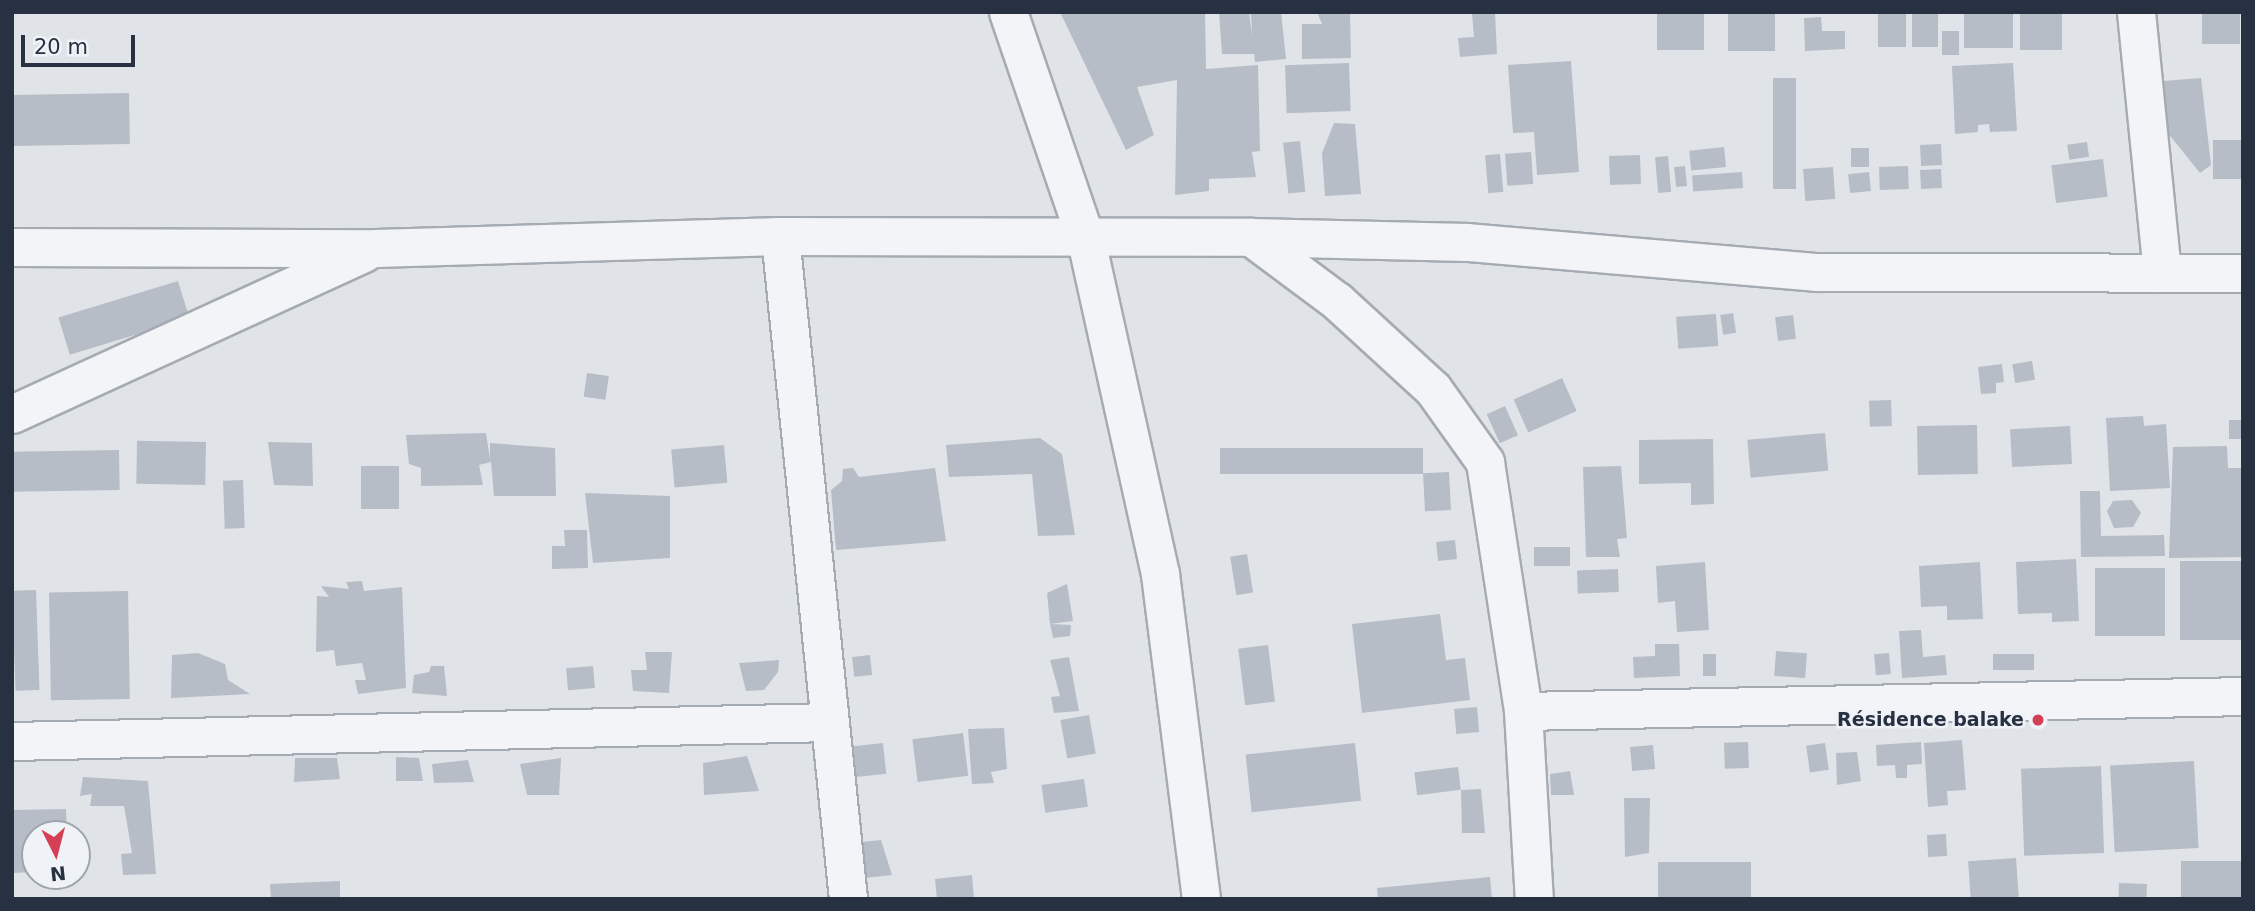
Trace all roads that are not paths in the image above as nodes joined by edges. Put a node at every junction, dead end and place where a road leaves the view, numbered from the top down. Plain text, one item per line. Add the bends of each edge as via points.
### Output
1 (1008, 12) edge
2 (2136, 12) edge
3 (780, 236) junction
4 (1251, 237) junction
5 (1086, 240) junction
6 (12, 247) edge
7 (375, 248) junction
8 (2162, 273) junction
9 (2243, 273) edge
10 (12, 414) edge
11 (2243, 696) edge
12 (1523, 711) junction
13 (829, 722) junction
14 (12, 741) edge
15 (848, 899) edge
16 (1201, 899) edge
17 (1534, 899) edge

1 - 5 street
2 - 8 street
3 - 5 street
3 - 7 street
3 - 13 street
4 - 5 street
4 - 8 street via 1467,242 1817,272
4 - 12 street via 1337,301 1433,389 1485,462
5 - 16 street via 1160,574
6 - 7 street
7 - 10 street
8 - 9 street
11 - 12 street
12 - 17 street
13 - 14 street
13 - 15 street

